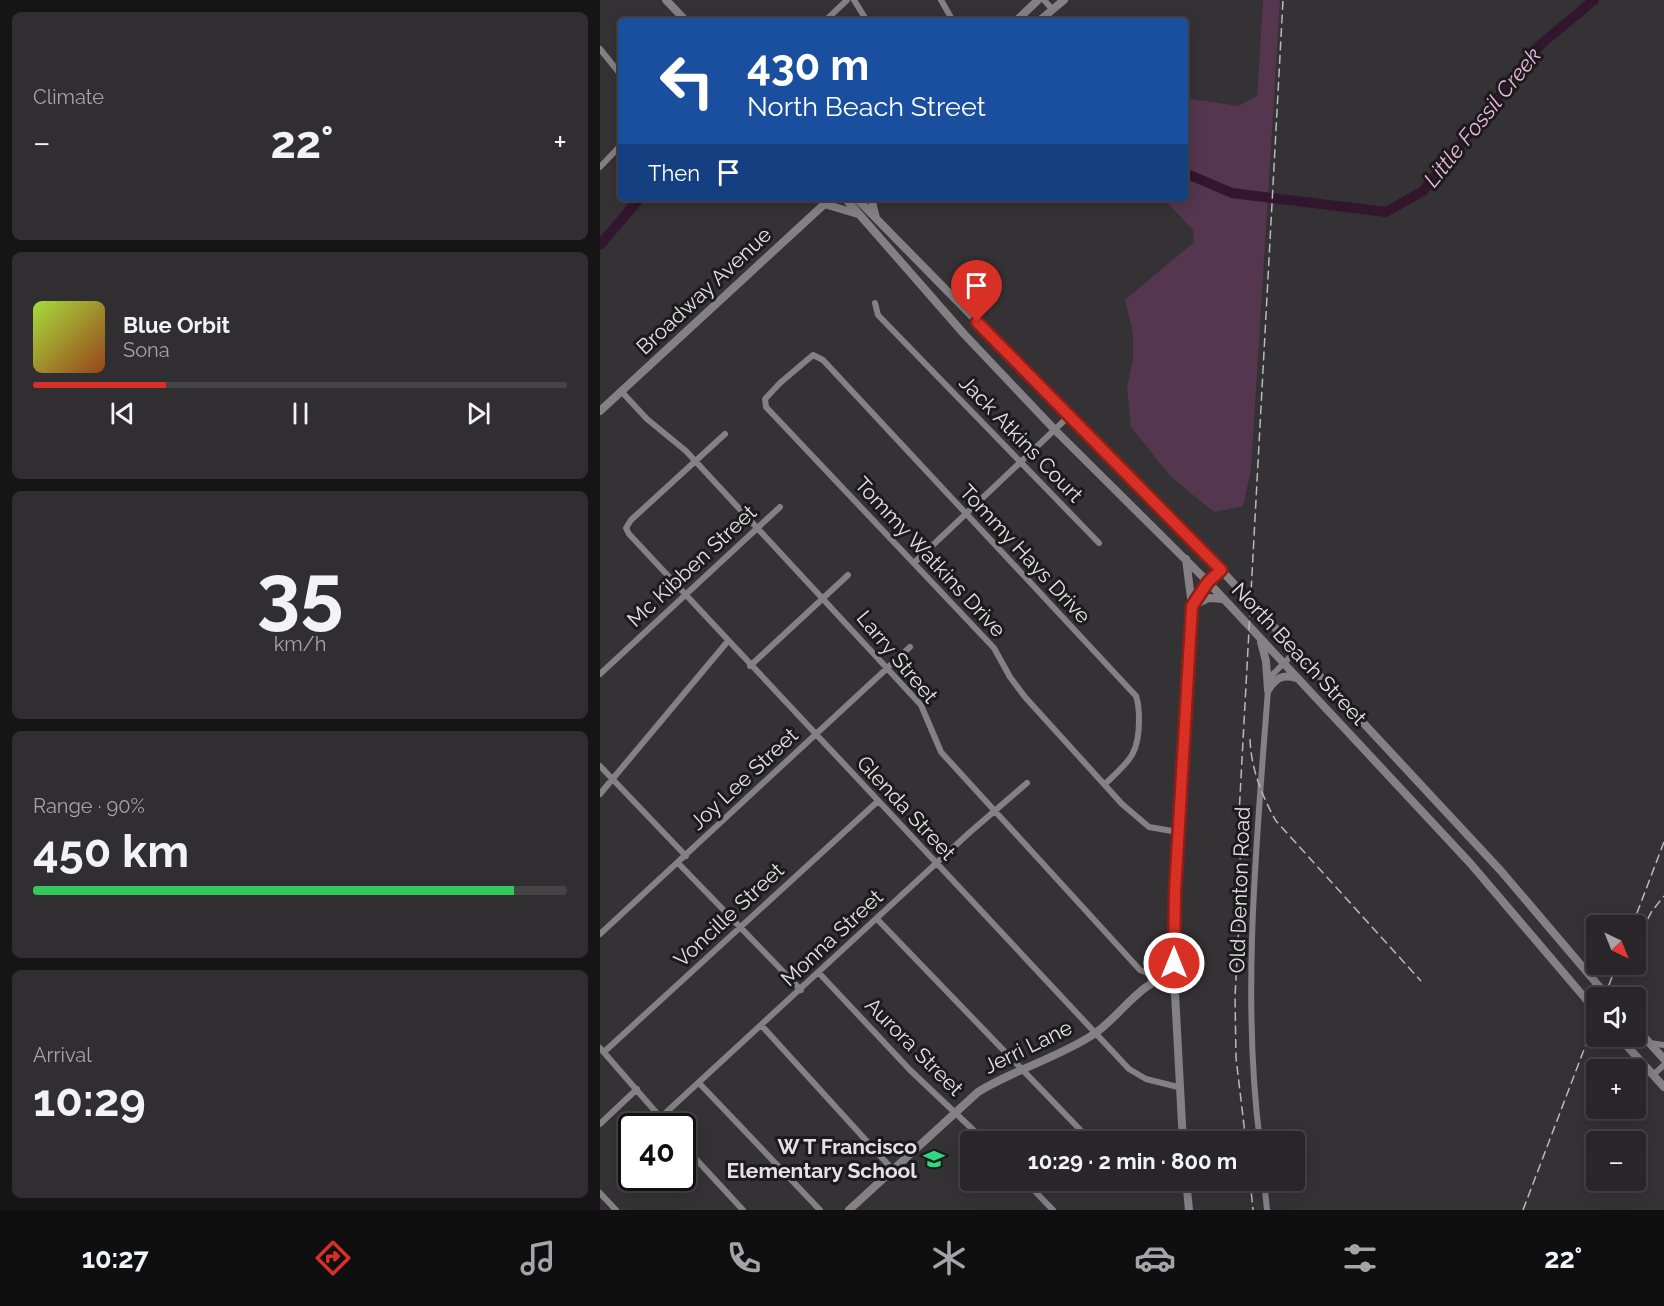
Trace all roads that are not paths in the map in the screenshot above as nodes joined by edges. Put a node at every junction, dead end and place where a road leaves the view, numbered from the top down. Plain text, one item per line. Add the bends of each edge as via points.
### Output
1 (666, 0) edge
2 (847, 0) edge
3 (854, 0) edge
4 (941, 0) edge
5 (1038, 0) edge
6 (1044, 0) edge
7 (1064, 0) edge
8 (1052, 9) junction
9 (683, 18) edge
10 (828, 18) edge
11 (865, 18) edge
12 (951, 18) edge
13 (1019, 18) edge
14 (1042, 18) edge
15 (602, 53) edge
16 (618, 72) edge
17 (618, 148) edge
18 (600, 167) edge
19 (828, 201) edge
20 (847, 201) edge
21 (859, 201) edge
22 (872, 201) edge
23 (858, 214) junction
24 (876, 219) junction
25 (875, 303) dead end
26 (977, 322) junction
27 (964, 334) junction
28 (823, 360) joint
29 (621, 391) junction
30 (600, 411) edge
31 (1068, 417) junction
32 (1055, 430) junction
33 (725, 434) dead end
34 (696, 461) junction
35 (1020, 462) junction
36 (780, 507) dead end
37 (964, 514) junction
38 (759, 529) junction
39 (1099, 543) dead end
40 (1186, 559) junction
41 (915, 562) junction
42 (1221, 570) junction
43 (848, 575) dead end
44 (1208, 582) junction
45 (684, 595) junction
46 (823, 598) junction
47 (1223, 599) junction
48 (1192, 606) junction
49 (1260, 639) junction
50 (728, 641) junction
51 (910, 647) dead end
52 (1296, 651) junction
53 (1283, 664) junction
54 (750, 666) junction
55 (888, 668) junction
56 (600, 673) edge
57 (1296, 678) junction
58 (1268, 690) junction
59 (816, 736) junction
60 (600, 766) edge
61 (1414, 778) junction
62 (613, 780) junction
63 (1027, 783) dead end
64 (1105, 784) junction
65 (1402, 790) junction
66 (600, 794) edge
67 (877, 802) junction
68 (994, 812) junction
69 (1178, 832) junction
70 (686, 856) junction
71 (678, 863) junction
72 (937, 865) junction
73 (1501, 871) junction
74 (1488, 883) junction
75 (877, 919) junction
76 (740, 928) junction
77 (600, 934) edge
78 (819, 973) junction
79 (1174, 975) junction
80 (1158, 977) junction
81 (1600, 987) edge
82 (801, 990) junction
83 (1586, 999) edge
84 (762, 1026) junction
85 (1095, 1033) junction
86 (1646, 1040) edge
87 (1649, 1043) junction
88 (1664, 1045) edge
89 (1628, 1047) edge
90 (602, 1050) edge
91 (1664, 1059) edge
92 (1664, 1065) edge
93 (1022, 1069) junction
94 (1653, 1075) junction
95 (699, 1083) junction
96 (1178, 1086) junction
97 (1664, 1086) edge
98 (637, 1089) junction
99 (955, 1112) junction
100 (656, 1113) edge
101 (666, 1113) edge
102 (600, 1124) edge
103 (975, 1131) edge
104 (1081, 1131) edge
105 (1182, 1131) edge
106 (1259, 1131) edge
107 (696, 1159) edge
108 (893, 1170) junction
109 (1035, 1191) edge
110 (1187, 1191) edge
111 (1265, 1191) edge
112 (600, 1193) edge
113 (616, 1210) edge
114 (743, 1210) edge
115 (820, 1210) edge
116 (849, 1210) edge
117 (1053, 1210) edge
118 (1189, 1210) edge
119 (1267, 1210) edge

1 - 9 main road
2 - 10 street
3 - 11 street
4 - 12 street
5 - 13 main road
6 - 8 street
7 - 8 main road
8 - 14 main road
15 - 16 street
17 - 18 street
19 - 23 main road
19 - 29 main road, Broadway Avenue
20 - 23 main road, North Beach Street
21 - 24 main road, North Beach Street
22 - 24 main road
23 - 27 main road, North Beach Street
24 - 26 main road, North Beach Street
25 - 35 street, Jack Atkins Court via 878,315
26 - 27 main road
26 - 31 main road, North Beach Street
27 - 32 main road, North Beach Street
28 - 37 street, Tommy Hays Drive
28 - 41 street, Tommy Watkins Drive via 813,356 804,361 765,399 766,407
29 - 30 main road, Broadway Avenue
29 - 34 street, Larry Street
31 - 32 street
31 - 42 main road, North Beach Street
32 - 35 street
32 - 40 main road, North Beach Street
33 - 34 street
34 - 38 street, Larry Street
34 - 45 street, Glenda Street via 626,528
35 - 37 street
35 - 39 street, Jack Atkins Court
36 - 38 street, Mc Kibben Street
37 - 41 street
37 - 64 street, Tommy Hays Drive via 1136,696 1137,749
38 - 45 street, Mc Kibben Street
38 - 46 street, Larry Street
40 - 44 main road, North Beach Street
40 - 48 main road
41 - 64 street, Tommy Watkins Drive via 994,648 1025,697
42 - 44 main road
42 - 52 main road, North Beach Street
43 - 46 street
44 - 47 main road, North Beach Street
44 - 48 main road
45 - 50 street, Glenda Street
45 - 56 street, Mc Kibben Street
46 - 54 street
46 - 55 street, Larry Street
47 - 48 main road via 1209,598
47 - 49 main road, North Beach Street
48 - 69 main road
49 - 53 main road, North Beach Street
49 - 58 main road
50 - 54 street, Glenda Street
50 - 62 street
51 - 55 street, Joy Lee Street
52 - 53 street, Old Denton Road
52 - 61 main road, North Beach Street
53 - 57 main road, North Beach Street
53 - 58 street, Old Denton Road via 1273,674
54 - 59 street, Glenda Street
55 - 59 street, Joy Lee Street
55 - 68 street, Larry Street via 925,710 940,752
57 - 58 main road via 1280,677
57 - 65 main road, North Beach Street
58 - 106 street, Old Denton Road via 1254,923 1253,1061
59 - 67 street, Glenda Street
59 - 70 street, Joy Lee Street
60 - 62 street
61 - 65 main road
61 - 73 main road, North Beach Street
62 - 66 street
62 - 70 street
63 - 68 street, Monna Street
64 - 69 street, Tommy Watkins Drive via 1149,826
65 - 74 main road, North Beach Street
67 - 72 street, Glenda Street
67 - 76 street, Voncille Street
68 - 72 street, Monna Street
68 - 80 street, Larry Street via 1140,970
69 - 79 main road
70 - 71 street, Joy Lee Street
71 - 76 street
71 - 77 street, Joy Lee Street
72 - 75 street, Monna Street
72 - 85 street, Glenda Street
73 - 74 main road
73 - 81 main road, North Beach Street
74 - 83 main road, North Beach Street
75 - 78 street, Monna Street
75 - 93 street
76 - 82 street
76 - 90 street, Voncille Street
78 - 82 street, Monna Street
78 - 99 street, Aurora Street
79 - 80 main road
79 - 96 main road
80 - 85 main road, Jerri Lane
82 - 84 street, Monna Street
84 - 95 street, Monna Street
84 - 108 street
85 - 93 main road, Jerri Lane
85 - 96 street, Glenda Street via 1136,1075
86 - 87 main road
87 - 88 street
87 - 91 main road
89 - 94 main road
90 - 98 street
92 - 94 street
93 - 99 main road, Jerri Lane via 978,1092
93 - 104 street
94 - 97 main road
95 - 101 street, Monna Street
95 - 115 street
96 - 105 main road
98 - 100 street
98 - 102 street
99 - 103 street, Aurora Street
99 - 108 main road, Jerri Lane
107 - 114 street
108 - 116 main road, Jerri Lane
109 - 117 street
110 - 118 main road
111 - 119 street
112 - 113 street

